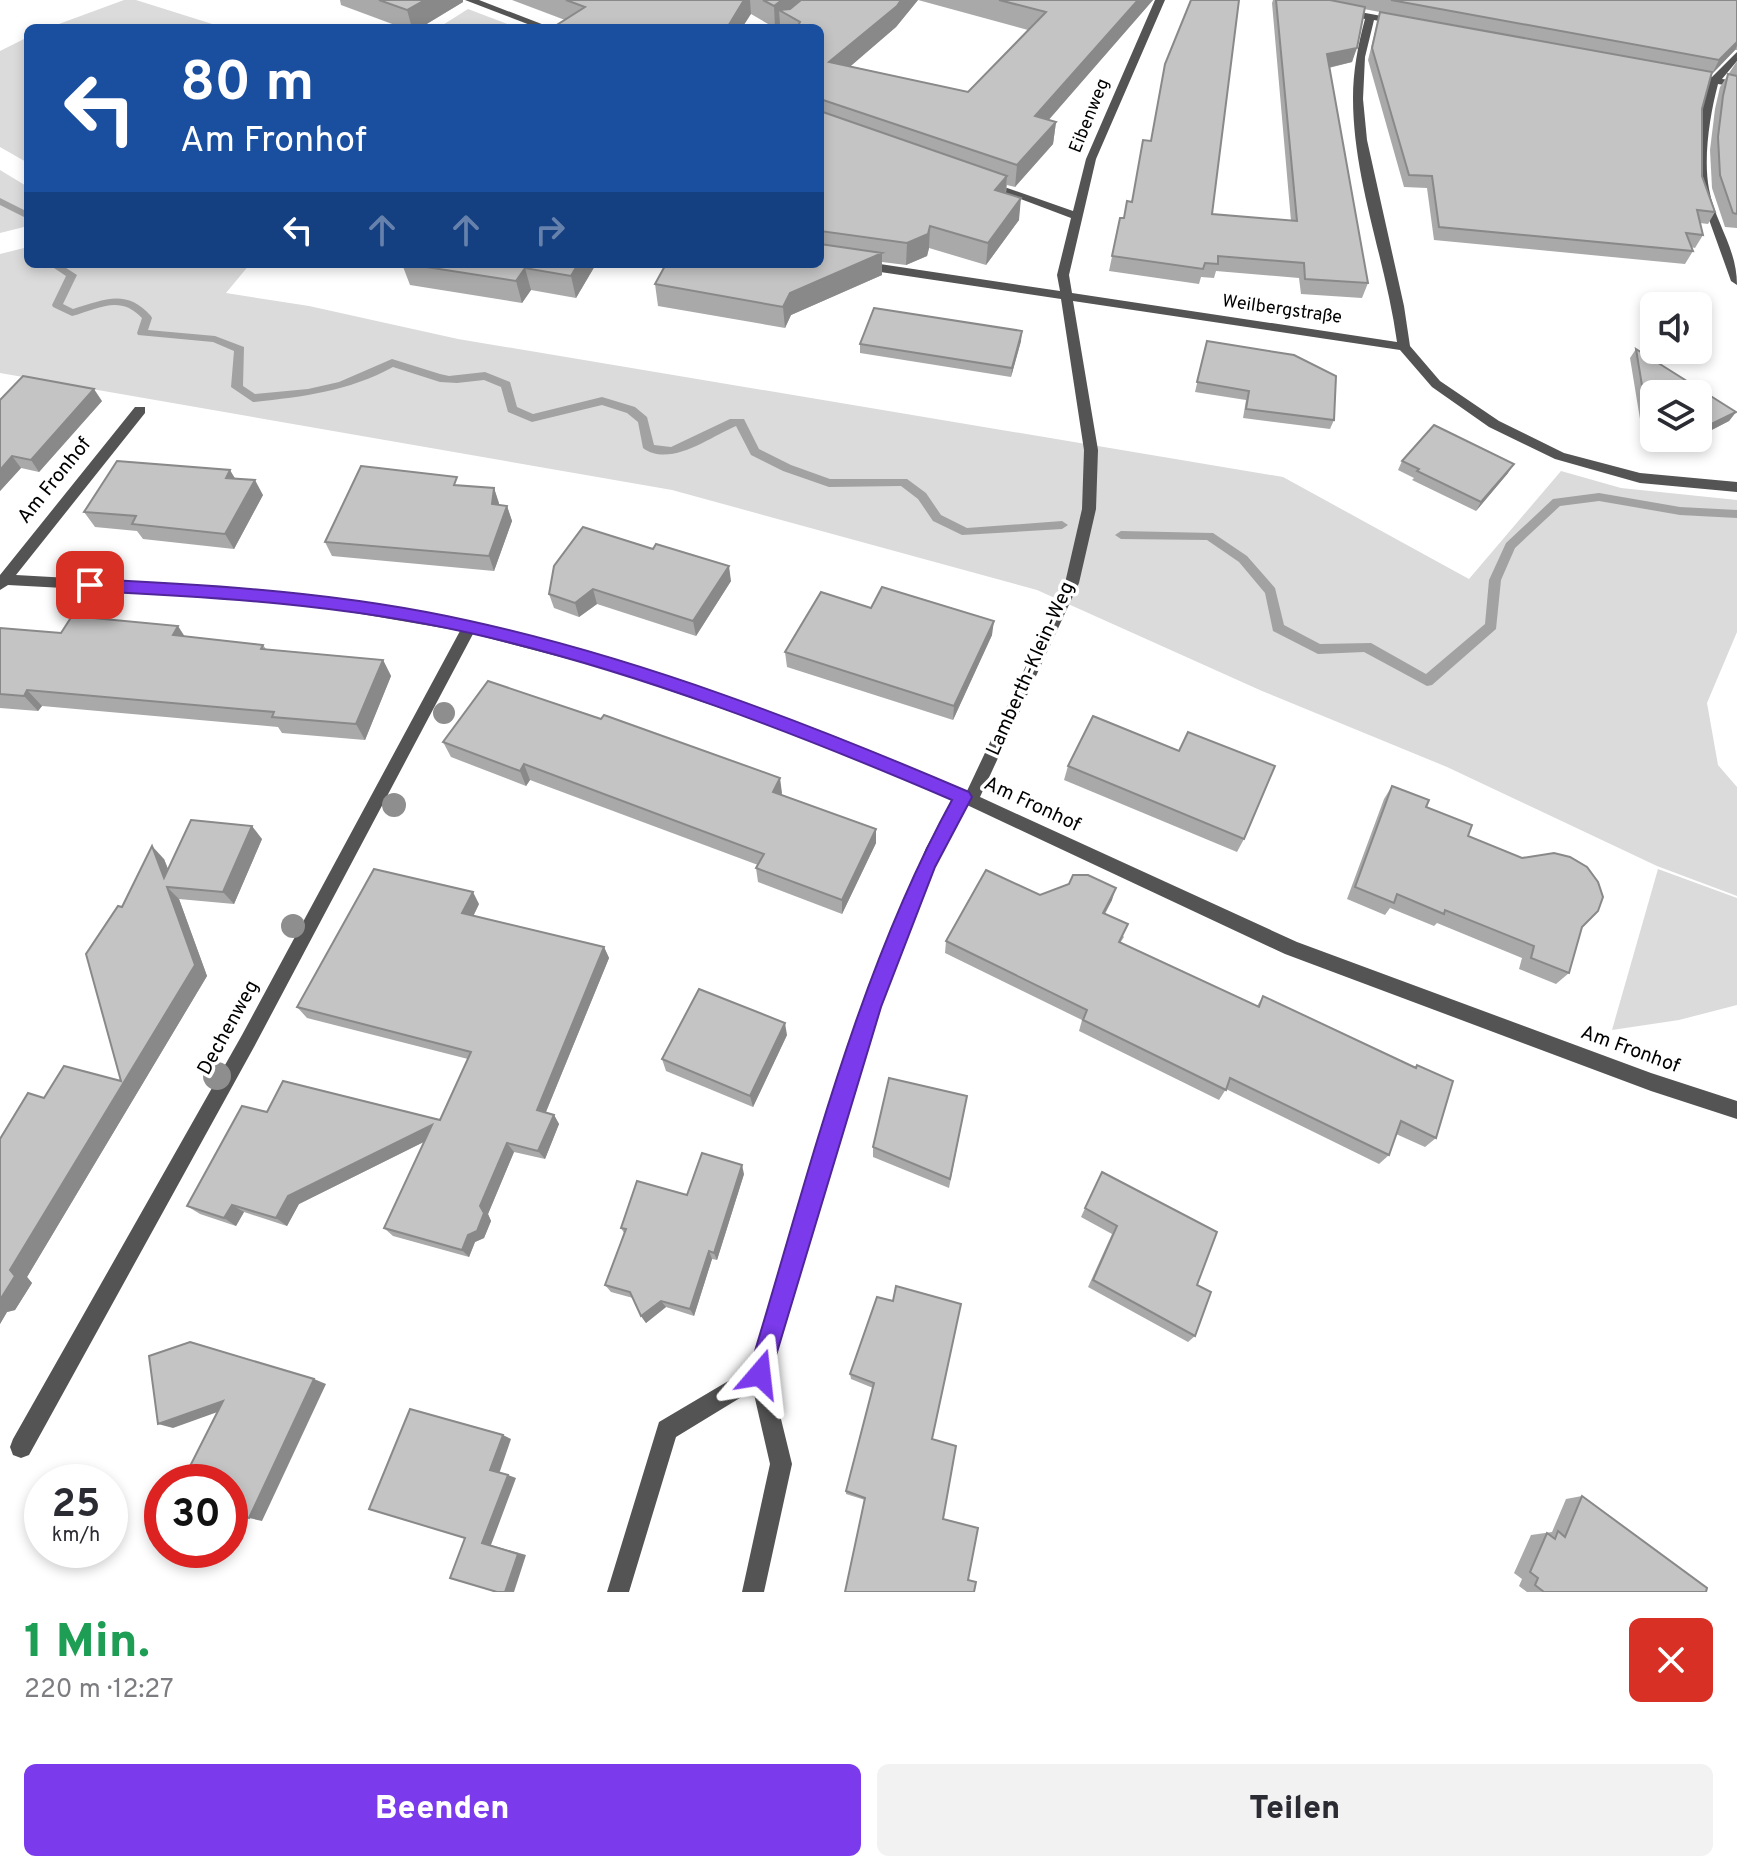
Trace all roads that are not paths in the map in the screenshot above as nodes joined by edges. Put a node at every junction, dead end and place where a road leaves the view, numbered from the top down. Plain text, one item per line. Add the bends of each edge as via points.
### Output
1 (470, 0) edge
2 (1160, 0) edge
3 (1338, 11) edge
4 (1370, 16) junction
5 (1409, 23) edge
6 (536, 24) edge
7 (1737, 55) edge
8 (1684, 76) edge
9 (1714, 81) junction
10 (1737, 84) edge
11 (978, 181) edge
12 (1079, 217) junction
13 (824, 260) edge
14 (1737, 281) edge
15 (1069, 297) junction
16 (1404, 347) junction
17 (140, 410) dead end
18 (1737, 487) edge
19 (1, 582) edge
20 (469, 627) junction
21 (967, 799) junction
22 (1737, 1110) edge
23 (760, 1374) junction
24 (21, 1447) dead end
25 (618, 1592) edge
26 (753, 1592) edge

1 - 6 street
2 - 12 street, Eibenweg via 1091,159
3 - 4 street
4 - 5 street
4 - 16 street via 1359,46 1357,113
7 - 9 street
8 - 9 street
9 - 10 street
9 - 14 street via 1703,121 1703,189
11 - 12 street
12 - 15 street, Eibenweg via 1063,275
13 - 15 street, Weilbergstraße
15 - 16 street, Weilbergstraße
15 - 21 street, Lamberth-Klein-Weg via 1091,450 1089,509 1072,583
16 - 18 street via 1436,384 1494,424 1560,456 1640,478
17 - 19 street, Am Fronhof
19 - 20 street, Am Fronhof via 193,590 332,604
20 - 21 street, Am Fronhof via 627,670 832,741
20 - 24 street, Dechenweg via 248,1041
21 - 22 street, Am Fronhof via 1291,948
21 - 23 street, Lamberth-Klein-Weg via 934,848 871,1007
23 - 25 street via 667,1430
23 - 26 street, Lamberth-Klein-Weg via 781,1464

